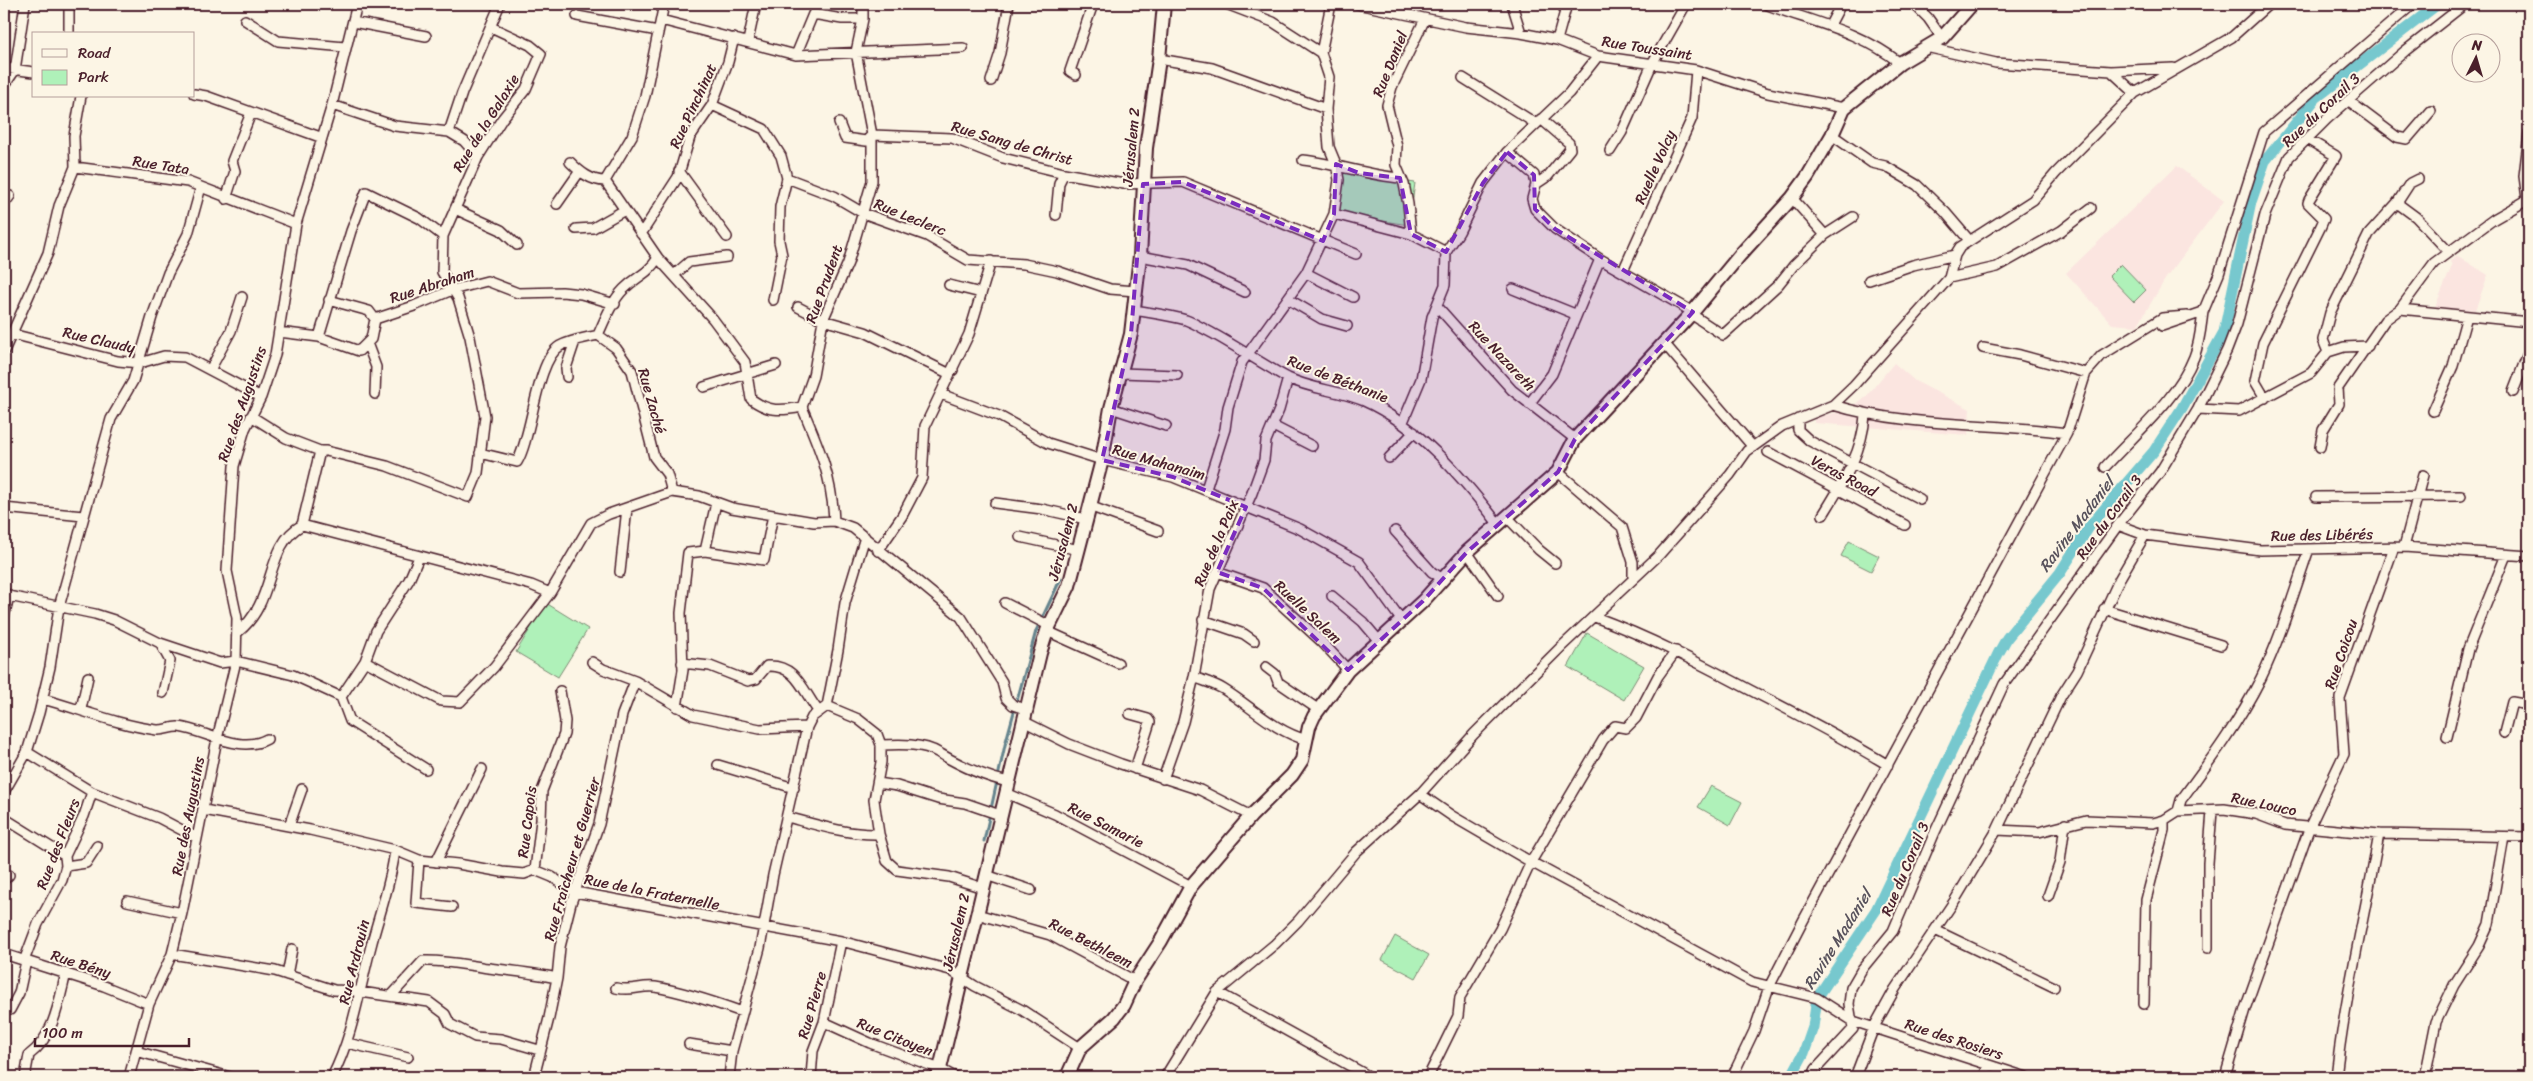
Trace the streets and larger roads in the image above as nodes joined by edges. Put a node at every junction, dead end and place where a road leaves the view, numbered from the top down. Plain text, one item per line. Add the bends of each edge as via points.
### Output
1 (25, 4) edge
2 (69, 4) edge
3 (357, 4) edge
4 (500, 4) edge
5 (664, 4) edge
6 (756, 4) edge
7 (862, 4) edge
8 (1009, 4) edge
9 (1093, 4) edge
10 (1164, 4) edge
11 (1226, 4) edge
12 (1331, 4) edge
13 (1357, 4) edge
14 (1512, 4) edge
15 (1566, 4) edge
16 (1686, 4) edge
17 (1765, 4) edge
18 (1841, 4) edge
19 (1914, 4) edge
20 (1972, 4) edge
21 (2269, 4) edge
22 (2413, 4) edge
23 (2465, 4) edge
24 (577, 16) dead end
25 (863, 19) junction
26 (1425, 19) junction
27 (245, 20) dead end
28 (661, 20) junction
29 (353, 22) junction
30 (1830, 25) junction
31 (491, 26) junction
32 (658, 31) junction
33 (69, 32) edge
34 (1520, 33) junction
35 (426, 36) dead end
36 (734, 38) junction
37 (1942, 38) junction
38 (1557, 40) junction
39 (748, 41) junction
40 (345, 47) junction
41 (1926, 47) junction
42 (963, 48) dead end
43 (856, 52) junction
44 (1321, 53) junction
45 (796, 56) junction
46 (1598, 56) junction
47 (1159, 59) junction
48 (1653, 62) junction
49 (1900, 64) junction
50 (4, 68) edge
51 (2175, 68) junction
52 (15, 70) junction
53 (1696, 70) junction
54 (2111, 71) junction
55 (32, 72) edge
56 (1076, 75) dead end
57 (1463, 78) dead end
58 (991, 81) dead end
59 (4, 86) edge
60 (2135, 93) junction
61 (195, 94) edge
62 (82, 98) edge
63 (2349, 101) junction
64 (332, 105) junction
65 (712, 105) junction
66 (1844, 108) junction
67 (1326, 109) junction
68 (2431, 111) dead end
69 (251, 113) junction
70 (1538, 121) junction
71 (839, 123) dead end
72 (449, 132) junction
73 (2529, 134) edge
74 (872, 135) junction
75 (1832, 135) junction
76 (320, 138) junction
77 (2308, 139) junction
78 (1610, 151) dead end
79 (1507, 152) junction
80 (478, 157) junction
81 (1304, 160) dead end
82 (570, 162) dead end
83 (1336, 164) junction
84 (75, 168) junction
85 (580, 171) junction
86 (680, 171) junction
87 (1064, 173) junction
88 (787, 178) junction
89 (1400, 178) junction
90 (2418, 179) dead end
91 (605, 181) junction
92 (1143, 184) junction
93 (1536, 184) junction
94 (201, 187) junction
95 (10, 196) dead end
96 (1792, 198) junction
97 (226, 199) junction
98 (2528, 199) edge
99 (2397, 203) junction
100 (4, 204) edge
101 (557, 204) dead end
102 (2091, 208) dead end
103 (455, 209) junction
104 (623, 210) junction
105 (863, 213) junction
106 (1334, 214) junction
107 (1056, 215) dead end
108 (1853, 217) dead end
109 (296, 224) junction
110 (576, 229) dead end
111 (641, 234) junction
112 (1411, 234) junction
113 (1825, 235) junction
114 (443, 236) junction
115 (727, 237) dead end
116 (1969, 240) junction
117 (1323, 241) junction
118 (516, 245) dead end
119 (1446, 252) junction
120 (2449, 252) junction
121 (1356, 254) dead end
122 (1955, 255) junction
123 (1140, 256) junction
124 (727, 257) dead end
125 (658, 258) junction
126 (1600, 259) junction
127 (991, 261) junction
128 (1623, 271) junction
129 (1306, 272) junction
130 (674, 275) junction
131 (1949, 278) junction
132 (1869, 280) dead end
133 (949, 285) dead end
134 (1513, 289) dead end
135 (452, 290) junction
136 (1136, 291) junction
137 (1245, 292) dead end
138 (981, 293) junction
139 (242, 297) dead end
140 (1353, 297) dead end
141 (1288, 299) junction
142 (329, 300) junction
143 (772, 300) dead end
144 (615, 304) junction
145 (1437, 306) junction
146 (798, 307) dead end
147 (2400, 309) junction
148 (1134, 310) junction
149 (2203, 312) junction
150 (1692, 313) junction
151 (1575, 314) junction
152 (2187, 316) junction
153 (2467, 316) junction
154 (375, 319) junction
155 (823, 320) junction
156 (2529, 322) edge
157 (1347, 326) dead end
158 (2162, 326) dead end
159 (279, 332) junction
160 (12, 334) junction
161 (598, 335) junction
162 (319, 337) junction
163 (576, 341) junction
164 (1663, 342) junction
165 (367, 343) junction
166 (2368, 346) junction
167 (1983, 348) dead end
168 (4, 351) edge
169 (2529, 351) edge
170 (2328, 352) junction
171 (1249, 353) junction
172 (140, 363) junction
173 (776, 365) dead end
174 (210, 370) junction
175 (953, 370) junction
176 (1121, 373) junction
177 (2086, 373) junction
178 (749, 374) junction
179 (1177, 375) dead end
180 (567, 377) dead end
181 (1288, 378) junction
182 (704, 387) dead end
183 (2513, 392) dead end
184 (375, 394) dead end
185 (941, 394) junction
186 (261, 397) junction
187 (2266, 398) junction
188 (1529, 404) junction
189 (1833, 405) junction
190 (802, 408) junction
191 (1111, 408) junction
192 (2198, 409) junction
193 (2433, 411) dead end
194 (1865, 415) junction
195 (251, 416) junction
196 (1798, 419) junction
197 (1403, 422) junction
198 (1166, 426) dead end
199 (1272, 426) junction
200 (1414, 432) junction
201 (2068, 433) junction
202 (1575, 439) junction
203 (1312, 446) dead end
204 (1752, 447) junction
205 (2320, 447) dead end
206 (320, 452) junction
207 (1768, 452) dead end
208 (480, 453) junction
209 (1389, 458) dead end
210 (1102, 460) junction
211 (1852, 463) junction
212 (2105, 467) dead end
213 (1558, 472) junction
214 (2423, 476) dead end
215 (1839, 488) junction
216 (1206, 489) junction
217 (672, 492) junction
218 (2418, 495) junction
219 (2461, 496) dead end
220 (2316, 497) dead end
221 (1920, 500) dead end
222 (716, 503) junction
223 (994, 504) dead end
224 (1090, 506) junction
225 (1246, 507) junction
226 (4, 508) edge
227 (627, 508) junction
228 (773, 515) junction
229 (1823, 515) dead end
230 (82, 516) junction
231 (1086, 520) junction
232 (834, 521) junction
233 (1504, 521) junction
234 (302, 525) junction
235 (1905, 525) dead end
236 (2118, 525) junction
237 (1158, 531) dead end
238 (1395, 531) dead end
239 (2144, 535) junction
240 (865, 537) junction
241 (1020, 537) dead end
242 (2404, 547) junction
243 (2394, 548) junction
244 (2309, 549) junction
245 (1079, 550) junction
246 (705, 551) junction
247 (878, 551) junction
248 (1467, 552) junction
249 (2506, 555) junction
250 (2529, 556) edge
251 (419, 557) junction
252 (1555, 563) dead end
253 (620, 572) dead end
254 (1217, 572) junction
255 (1443, 579) junction
256 (1633, 579) junction
257 (550, 593) junction
258 (6, 594) edge
259 (1332, 596) dead end
260 (1498, 596) dead end
261 (1005, 603) dead end
262 (59, 607) junction
263 (2104, 609) junction
264 (4, 616) edge
265 (1595, 617) junction
266 (1203, 620) junction
267 (1402, 621) junction
268 (1049, 628) junction
269 (238, 632) junction
270 (1254, 642) dead end
271 (1380, 642) junction
272 (160, 643) junction
273 (2220, 645) dead end
274 (1676, 651) junction
275 (236, 661) junction
276 (365, 661) junction
277 (592, 662) dead end
278 (682, 663) junction
279 (1118, 663) dead end
280 (1266, 668) dead end
281 (1348, 670) junction
282 (88, 677) dead end
283 (1194, 677) junction
284 (635, 681) junction
285 (560, 691) dead end
286 (163, 693) dead end
287 (341, 697) junction
288 (43, 699) junction
289 (2529, 705) edge
290 (827, 706) junction
291 (677, 707) junction
292 (81, 709) junction
293 (1319, 710) junction
294 (1021, 711) junction
295 (819, 712) junction
296 (1130, 714) dead end
297 (807, 727) junction
298 (2504, 733) dead end
299 (2447, 737) dead end
300 (217, 739) junction
301 (267, 739) dead end
302 (1307, 740) junction
303 (881, 745) junction
304 (27, 752) junction
305 (718, 765) dead end
306 (1888, 765) junction
307 (426, 769) dead end
308 (482, 769) dead end
309 (1135, 769) junction
310 (8, 778) edge
311 (1163, 779) junction
312 (878, 783) junction
313 (794, 788) junction
314 (1007, 788) junction
315 (302, 789) dead end
316 (4, 792) edge
317 (92, 792) junction
318 (1420, 794) junction
319 (204, 810) junction
320 (2178, 811) junction
321 (2212, 811) junction
322 (1000, 815) junction
323 (1251, 816) junction
324 (4, 818) edge
325 (787, 818) junction
326 (2164, 820) junction
327 (2065, 824) junction
328 (289, 826) junction
329 (2310, 826) junction
330 (1997, 830) junction
331 (879, 834) junction
332 (2378, 834) junction
333 (2504, 837) junction
334 (2529, 837) edge
335 (197, 838) junction
336 (97, 846) dead end
337 (396, 850) junction
338 (65, 856) junction
339 (419, 860) junction
340 (436, 862) junction
341 (1531, 862) junction
342 (66, 866) junction
343 (536, 870) junction
344 (986, 875) junction
345 (1191, 886) junction
346 (983, 888) junction
347 (1031, 890) dead end
348 (575, 892) junction
349 (2048, 896) dead end
350 (128, 901) dead end
351 (452, 907) dead end
352 (182, 913) junction
353 (977, 914) junction
354 (764, 926) junction
355 (1934, 930) junction
356 (842, 941) junction
357 (2208, 948) dead end
358 (292, 949) dead end
359 (4, 954) edge
360 (172, 954) junction
361 (25, 961) junction
362 (66, 973) junction
363 (286, 975) junction
364 (557, 978) junction
365 (962, 978) junction
366 (1135, 981) junction
367 (1769, 987) junction
368 (2054, 987) dead end
369 (616, 988) dead end
370 (360, 991) junction
371 (1217, 992) junction
372 (391, 996) junction
373 (149, 1004) junction
374 (2144, 1004) dead end
375 (10, 1010) dead end
376 (742, 1012) junction
377 (1853, 1021) junction
378 (824, 1022) junction
379 (1874, 1027) junction
380 (347, 1043) junction
381 (689, 1044) dead end
382 (1080, 1048) junction
383 (540, 1050) junction
384 (136, 1051) junction
385 (732, 1051) junction
386 (408, 1057) dead end
387 (1988, 1065) junction
388 (939, 1073) edge
389 (25, 1077) edge
390 (129, 1077) edge
391 (230, 1077) edge
392 (332, 1077) edge
393 (534, 1077) edge
394 (729, 1077) edge
395 (812, 1077) edge
396 (955, 1077) edge
397 (1067, 1077) edge
398 (1165, 1077) edge
399 (1370, 1077) edge
400 (1428, 1077) edge
401 (1732, 1077) edge
402 (1812, 1077) edge
403 (1856, 1077) edge
404 (1984, 1077) edge
405 (2026, 1077) edge
406 (2224, 1077) edge
407 (2336, 1077) edge
408 (2424, 1077) edge

1 - 52 street
2 - 33 street
3 - 29 street, Rue des Augustins
4 - 31 street
5 - 28 street
6 - 39 street
7 - 25 street
8 - 58 street
9 - 56 street via 1070,70
10 - 47 street, Jérusalem 2
11 - 44 street via 1273,22
12 - 44 street
13 - 26 street, Rue Toussaint
14 - 34 street
15 - 38 street
16 - 48 street
17 - 30 street
18 - 30 street
19 - 37 street
20 - 37 street
21 - 51 street via 2232,37
22 - 149 street via 2264,132 2222,267
23 - 63 street, Rue du Corail 3 via 2424,35
24 - 32 street
25 - 43 street
25 - 45 street via 813,14
26 - 34 street, Rue Toussaint
26 - 89 street, Rue Daniel via 1392,87 1387,105 1397,146 1396,164
27 - 40 street via 278,41
28 - 32 street
28 - 36 street
29 - 35 street
29 - 40 street, Rue des Augustins
30 - 49 street via 1877,46
31 - 72 street
31 - 80 street, Rue de la Galaxie via 541,54 526,89
32 - 91 street via 645,96 632,136
34 - 38 street, Rue Toussaint
36 - 39 street
36 - 65 street, Rue Pinchinat
37 - 41 street
38 - 46 street, Rue Toussaint
39 - 45 street
40 - 64 street, Rue des Augustins
41 - 49 street
41 - 54 street via 1996,63
42 - 43 street
43 - 45 street
43 - 74 street, Rue Prudent
44 - 67 street via 1329,77
46 - 48 street, Rue Toussaint
46 - 70 street via 1569,93
47 - 67 street via 1212,68
47 - 92 street, Jérusalem 2
48 - 53 street, Rue Toussaint
48 - 78 street via 1622,132
49 - 66 street
50 - 52 street
51 - 54 street
51 - 60 street
52 - 55 street
52 - 59 street
53 - 66 street, Rue Toussaint via 1768,92
53 - 128 street, Ruelle Volcy via 1692,118
54 - 60 street
57 - 70 street
60 - 116 street via 2056,172 2033,200
61 - 69 street
62 - 84 street via 74,136
63 - 68 street via 2397,138 2407,139
63 - 77 street, Rue du Corail 3
64 - 72 street via 395,126
64 - 76 street, Rue des Augustins
65 - 86 street, Rue Pinchinat via 690,137
65 - 88 street via 764,129 781,156
66 - 75 street
67 - 83 street via 1329,147
69 - 76 street
69 - 97 street via 232,161 235,171
70 - 79 street
70 - 93 street via 1569,142 1570,149 1548,176
71 - 74 street, Rue Sang de Christ via 845,138 866,140
72 - 80 street via 464,141
73 - 98 street via 2524,176
74 - 87 street, Rue Sang de Christ via 952,138 1003,158
74 - 105 street, Rue Prudent via 872,181
75 - 96 street
75 - 116 street via 1872,163 1885,166 1917,185
76 - 109 street, Rue des Augustins
77 - 187 street via 2336,156 2308,203 2324,219 2322,226 2263,343 2254,381
77 - 192 street, Rue du Corail 3 via 2289,157 2275,186 2237,324 2228,350
79 - 93 street via 1534,174
79 - 119 street via 1483,183
80 - 103 street, Rue de la Galaxie
81 - 83 street
82 - 85 street
83 - 89 street via 1359,173
83 - 106 street via 1339,180
84 - 94 street, Rue Tata via 188,182
84 - 160 street via 59,206 48,253
85 - 91 street via 597,181
85 - 101 street
86 - 111 street, Rue Pinchinat
86 - 115 street
87 - 92 street, Rue Sang de Christ via 1124,184
87 - 107 street via 1059,183
88 - 105 street, Rue Leclerc via 834,196
88 - 143 street via 780,207 782,255
89 - 112 street, Rue Daniel via 1404,184
90 - 99 street via 2410,183
91 - 104 street
92 - 117 street, Rue Sang de Christ via 1183,182
92 - 123 street, Jérusalem 2
93 - 126 street via 1532,199 1535,209 1555,229
94 - 97 street, Rue Tata
94 - 172 street via 188,234 168,273 152,317
95 - 100 street
96 - 113 street
96 - 150 street
97 - 109 street, Rue Tata
98 - 120 street
99 - 120 street via 2416,217
99 - 170 street via 2369,234 2330,314 2324,340
102 - 131 street via 2060,231 1997,267
103 - 114 street, Rue de la Galaxie
103 - 118 street via 502,230
104 - 110 street via 593,228
104 - 111 street
105 - 127 street, Rue Leclerc via 927,236 968,260
105 - 155 street, Rue Prudent via 848,263
106 - 112 street
106 - 117 street
108 - 113 street
109 - 159 street, Rue des Augustins
111 - 125 street
112 - 119 street
113 - 150 street via 1778,285 1723,335
114 - 135 street, Rue de la Galaxie via 442,272
114 - 142 street via 419,218 366,192
116 - 122 street
117 - 121 street, Rue Sang de Christ
117 - 129 street
119 - 145 street via 1445,285
120 - 147 street via 2421,277
122 - 131 street
122 - 132 street
123 - 136 street, Jérusalem 2
123 - 137 street via 1188,265
124 - 130 street via 689,262
125 - 130 street
125 - 144 street via 648,272 622,290
126 - 128 street
126 - 151 street
127 - 136 street, Rue Leclerc via 1057,272 1110,289
127 - 138 street
128 - 150 street
129 - 140 street
129 - 141 street
130 - 178 street via 713,318 745,362
131 - 189 street
133 - 138 street
134 - 151 street
135 - 144 street, Rue Abraham via 487,281 518,293 581,294
135 - 154 street, Rue Abraham
135 - 208 street, Rue de la Galaxie via 458,298 470,337 484,416
136 - 148 street, Jérusalem 2
138 - 175 street via 969,334
139 - 174 street via 231,331
141 - 157 street via 1322,319
141 - 171 street
142 - 154 street via 369,311
142 - 162 street
144 - 161 street
145 - 188 street, Rue Nazareth via 1512,390
145 - 197 street via 1421,379
146 - 155 street
147 - 153 street
147 - 166 street via 2385,320
148 - 171 street, Rue de Béthanie via 1188,321
148 - 176 street, Jérusalem 2
149 - 152 street
149 - 212 street via 2201,336 2194,358 2175,392
150 - 164 street
151 - 188 street via 1552,374
152 - 158 street
152 - 177 street via 2162,318 2102,355
153 - 156 street
153 - 193 street via 2453,366
154 - 165 street, Rue Abraham via 371,339
155 - 175 street via 865,332 948,373
155 - 190 street, Rue Prudent via 813,376
159 - 162 street
159 - 186 street, Rue des Augustins
160 - 168 street
160 - 172 street, Rue Claudy via 118,361
161 - 163 street
161 - 217 street, Rue Zaché via 616,348 632,371 654,457 667,474
162 - 165 street via 359,351
163 - 180 street via 566,368
163 - 208 street via 559,346 550,359 528,424 524,450 517,462
164 - 202 street
164 - 204 street
165 - 184 street via 376,367
166 - 170 street
166 - 205 street via 2338,388 2339,404 2323,430
167 - 177 street
169 - 183 street
170 - 187 street via 2311,373
171 - 181 street, Rue de Béthanie
171 - 216 street via 1236,379 1226,428
172 - 174 street, Rue Claudy via 164,356 185,357
172 - 230 street via 111,419
173 - 178 street
174 - 186 street, Rue Claudy
175 - 185 street
176 - 179 street
176 - 191 street, Jérusalem 2
177 - 201 street
178 - 182 street
178 - 190 street via 751,400 763,408 780,411
181 - 197 street, Rue de Béthanie via 1312,388 1362,400
181 - 199 street, Rue de la Paix
185 - 210 street, Rue Mahanaim via 999,416 1048,443
185 - 247 street via 925,426 922,478
186 - 195 street, Rue des Augustins
187 - 192 street via 2239,412
188 - 202 street, Rue Nazareth
189 - 194 street
189 - 196 street
190 - 232 street via 824,459
191 - 198 street
191 - 210 street, Jérusalem 2
192 - 236 street, Rue du Corail 3 via 2160,472
194 - 201 street via 1957,426 2020,426
194 - 211 street via 1864,433
195 - 206 street, Rue de la Galaxie via 286,438
195 - 269 street, Rue des Augustins via 234,466 229,516 227,571
196 - 204 street
196 - 211 street, Veras Road via 1798,430 1810,441
197 - 200 street, Rue de Béthanie
199 - 203 street
199 - 225 street, Rue de la Paix via 1264,460
200 - 209 street
200 - 233 street, Rue de Béthanie
201 - 306 street
202 - 213 street
204 - 256 street via 1659,555
206 - 208 street, Rue de la Galaxie via 387,466 468,497 478,473
206 - 234 street
207 - 215 street, Veras Road
210 - 216 street, Rue Mahanaim via 1173,477
210 - 224 street, Jérusalem 2
211 - 215 street
211 - 221 street, Veras Road
213 - 233 street
213 - 256 street via 1622,527 1633,562
214 - 218 street
215 - 229 street
215 - 235 street, Veras Road
216 - 225 street, Rue Mahanaim
217 - 222 street via 699,496
217 - 227 street
218 - 219 street
218 - 220 street
218 - 242 street
222 - 228 street
222 - 246 street
223 - 231 street via 1042,509
224 - 231 street, Jérusalem 2
224 - 237 street
225 - 254 street, Rue de la Paix
225 - 267 street, Rue Mahanaim via 1300,528 1359,562
226 - 230 street
227 - 253 street
227 - 257 street via 591,523
228 - 232 street via 814,522
228 - 246 street via 764,560
230 - 262 street
231 - 245 street, Jérusalem 2
232 - 240 street
233 - 248 street
233 - 252 street, Rue de Béthanie
234 - 251 street
234 - 269 street via 290,531 279,550 263,601 249,623
236 - 239 street, Rue des Libérés
236 - 377 street, Rue du Corail 3 via 2004,684 1935,832 1893,932 1862,969 1851,988 1849,1004
238 - 255 street via 1432,572
239 - 244 street, Rue des Libérés via 2236,548
239 - 263 street
240 - 247 street
240 - 290 street via 844,603
241 - 245 street
242 - 243 street, Rue des Libérés
242 - 249 street, Rue des Libérés
243 - 244 street, Rue des Libérés
243 - 329 street, Rue Coicou via 2340,698 2344,754
244 - 320 street via 2261,678 2239,719 2182,800
245 - 268 street, Jérusalem 2 via 1069,586
246 - 278 street via 688,553 681,613
247 - 294 street via 961,617 1002,682 1006,698
248 - 255 street
248 - 260 street
249 - 250 street, Rue des Libérés
249 - 299 street via 2468,649
251 - 257 street via 531,585
251 - 276 street via 409,580 376,631
254 - 266 street, Rue de la Paix
254 - 281 street, Ruelle Salem via 1263,588
255 - 267 street
256 - 265 street
257 - 276 street via 494,667 460,702 441,701
258 - 262 street
258 - 264 street
259 - 271 street via 1363,622
261 - 268 street
262 - 272 street via 114,620
262 - 288 street
263 - 273 street
263 - 330 street via 2077,671 2061,696
265 - 274 street
265 - 318 street via 1474,734
266 - 270 street via 1244,634
266 - 283 street, Rue de la Paix
267 - 271 street
268 - 279 street
268 - 294 street, Jérusalem 2
269 - 275 street, Rue des Augustins
271 - 281 street
272 - 275 street via 220,663
272 - 286 street via 170,660
274 - 306 street via 1835,733
274 - 341 street via 1658,676 1636,718 1626,728 1615,726 1603,740
275 - 287 street via 293,675
275 - 300 street, Rue des Augustins
276 - 287 street
277 - 284 street
278 - 291 street
278 - 295 street via 710,666 748,681 756,680 767,666 778,665 794,673
280 - 293 street via 1275,674 1278,682
281 - 293 street
282 - 292 street
283 - 302 street via 1222,688 1263,718 1293,736
283 - 311 street, Rue de la Paix via 1183,722
284 - 291 street
284 - 348 street, Rue Fraîcheur et Guerrier via 622,715 599,824
285 - 343 street, Rue Capois via 564,734 542,791
287 - 307 street via 350,721
288 - 292 street
288 - 304 street
289 - 298 street via 2512,702
290 - 295 street
290 - 303 street via 873,728
291 - 297 street via 693,715 760,729
292 - 300 street via 124,724 159,731 177,726
293 - 302 street via 1309,727
294 - 309 street via 1069,744
294 - 314 street, Jérusalem 2
295 - 297 street
296 - 309 street via 1148,718 1150,722
297 - 313 street
300 - 301 street via 256,745
300 - 319 street, Rue des Augustins
302 - 323 street via 1302,760 1292,776
303 - 312 street
303 - 314 street via 904,744 939,753 951,762
304 - 310 street
304 - 317 street
305 - 313 street
306 - 367 street
308 - 340 street
309 - 311 street
310 - 316 street
311 - 323 street via 1200,790
312 - 322 street via 965,803
312 - 331 street via 874,800
313 - 325 street
314 - 322 street, Jérusalem 2
314 - 345 street, Rue Samarie
315 - 328 street
317 - 335 street via 158,818
317 - 338 street, Rue des Fleurs
318 - 341 street, Rue des Rosiers
318 - 371 street via 1356,852 1275,944
319 - 328 street
319 - 335 street, Rue des Augustins
320 - 321 street, Rue Louco
320 - 326 street
321 - 329 street, Rue Louco via 2224,809 2256,814 2285,825
321 - 357 street
322 - 344 street, Jérusalem 2
323 - 345 street
324 - 338 street
325 - 331 street via 826,828
325 - 354 street
326 - 327 street via 2152,823 2086,820
326 - 374 street via 2146,900
327 - 330 street via 2039,832
327 - 349 street via 2060,862
328 - 337 street
329 - 332 street, Rue Louco
329 - 406 street, Rue Coicou
330 - 355 street
331 - 346 street via 887,861 897,870 949,877
332 - 333 street, Rue Louco
332 - 407 street via 2366,911 2346,999
333 - 334 street, Rue Louco
333 - 408 street via 2489,924 2436,1022
335 - 352 street, Rue des Augustins
336 - 342 street via 86,863
337 - 339 street
337 - 370 street, Rue Ardrouin
338 - 342 street, Rue des Fleurs
339 - 340 street
339 - 351 street via 416,903
340 - 343 street via 524,874
341 - 367 street, Rue des Rosiers via 1752,982
341 - 400 street via 1498,931 1460,997 1458,1016
342 - 361 street, Rue des Fleurs via 38,924
343 - 348 street, Rue de la Fraternelle
344 - 346 street, Jérusalem 2
344 - 347 street
345 - 366 street
346 - 353 street, Jérusalem 2
348 - 354 street, Rue de la Fraternelle
348 - 364 street, Rue Fraîcheur et Guerrier via 560,947
350 - 352 street
352 - 360 street, Rue des Augustins
353 - 365 street, Jérusalem 2
353 - 366 street, Rue Bethleem via 1050,935
354 - 356 street, Rue de la Fraternelle
354 - 376 street
355 - 368 street
355 - 379 street
356 - 365 street, Rue de la Fraternelle via 950,970
356 - 378 street, Rue Pierre
358 - 363 street
359 - 361 street, Rue Bény
360 - 363 street
360 - 373 street, Rue des Augustins
361 - 362 street, Rue Bény
361 - 375 street, Rue des Fleurs via 19,994
362 - 373 street, Rue Bény
362 - 389 street via 57,1010 41,1046 29,1055
363 - 370 street via 334,990
364 - 372 street via 439,960 424,962
364 - 383 street, Rue Fraîcheur et Guerrier
365 - 382 street, Rue de la Fraternelle via 1022,1010
365 - 388 street, Jérusalem 2
366 - 382 street via 1114,1018
367 - 377 street, Rue des Rosiers via 1817,998
367 - 401 street via 1754,1031
369 - 376 street via 631,991 654,987
370 - 372 street
370 - 380 street, Rue Ardrouin
371 - 398 street
371 - 399 street
372 - 383 street via 429,1002 445,1014 450,1024 475,1037 501,1039
373 - 384 street, Rue des Augustins
376 - 385 street
377 - 379 street, Rue des Rosiers
377 - 402 street via 1853,1029
378 - 388 street, Rue Citoyen
378 - 395 street, Rue Pierre via 813,1051
379 - 387 street, Rue des Rosiers
379 - 403 street
380 - 386 street
380 - 392 street, Rue Ardrouin
381 - 385 street
382 - 397 street
383 - 393 street, Rue Fraîcheur et Guerrier
384 - 390 street, Rue des Augustins
384 - 391 street
385 - 394 street
387 - 404 street
387 - 405 street, Rue des Rosiers
388 - 396 street, Rue Citoyen

